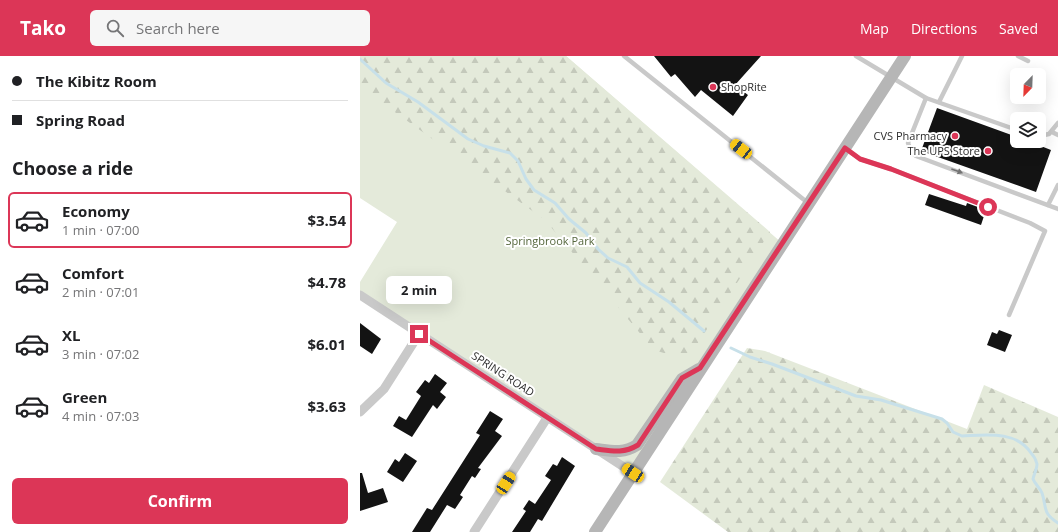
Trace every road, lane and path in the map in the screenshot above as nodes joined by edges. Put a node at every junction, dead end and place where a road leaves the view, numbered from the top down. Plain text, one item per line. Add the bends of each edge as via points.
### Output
1 (624, 56) edge
2 (856, 56) edge
3 (905, 56) edge
4 (962, 56) edge
5 (1018, 56) edge
6 (1028, 61) dead end
7 (891, 77) junction
8 (926, 98) junction
9 (938, 102) junction
10 (1058, 123) edge
11 (1010, 128) edge
12 (1052, 132) junction
13 (1058, 134) edge
14 (1046, 135) edge
15 (845, 148) junction
16 (1058, 185) edge
17 (808, 203) junction
18 (1048, 205) junction
19 (1058, 209) edge
20 (360, 295) edge
21 (1009, 315) dead end
22 (419, 334) junction
23 (700, 368) junction
24 (360, 412) edge
25 (547, 418) junction
26 (596, 449) junction
27 (633, 473) junction
28 (474, 532) edge
29 (595, 532) edge

1 - 17 lane
2 - 7 lane
3 - 7 main road
4 - 9 lane
5 - 6 lane
7 - 8 lane
7 - 15 main road
8 - 9 lane
8 -> 18 lane via 908,144 916,156
9 - 11 lane
10 - 12 lane
12 - 13 lane
12 - 14 lane
15 - 17 main road
15 - 21 lane via 860,159 1045,231
16 - 18 lane
17 - 23 main road
18 - 19 lane
20 - 22 street, SPRING ROAD
22 - 24 street via 384,388
22 - 25 street, SPRING ROAD
23 - 26 main road via 682,378 638,445 628,451
23 - 27 main road
25 - 26 street, SPRING ROAD
25 - 28 street
26 - 27 street, SPRING ROAD
27 - 29 main road

